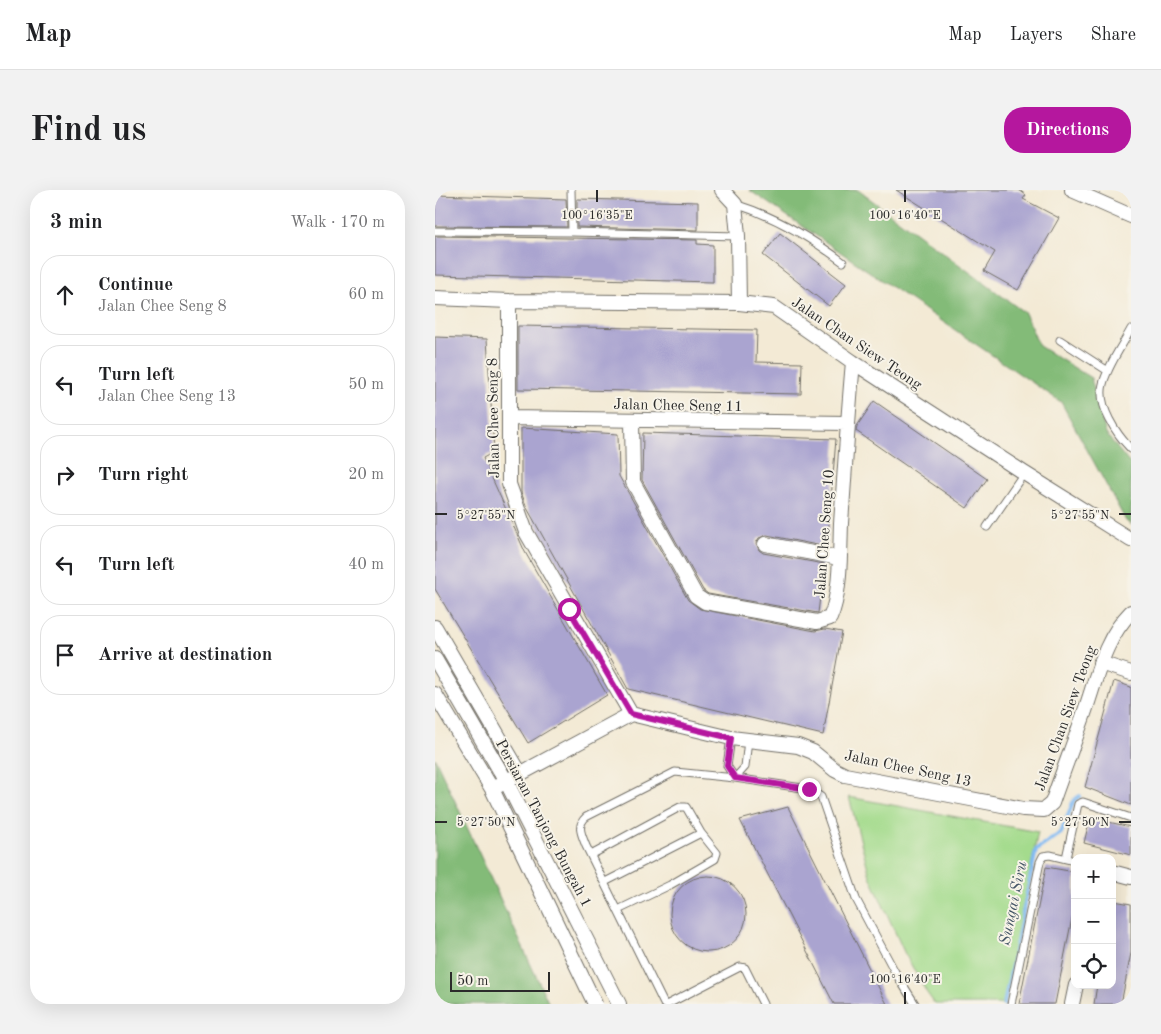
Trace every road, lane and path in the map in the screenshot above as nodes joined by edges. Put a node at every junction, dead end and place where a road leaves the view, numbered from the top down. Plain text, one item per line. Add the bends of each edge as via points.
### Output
1 (571, 190) edge
2 (722, 190) edge
3 (1072, 190) edge
4 (735, 204) junction
5 (1131, 216) edge
6 (435, 231) edge
7 (571, 232) junction
8 (738, 236) junction
9 (843, 262) dead end
10 (435, 298) edge
11 (509, 301) junction
12 (739, 303) junction
13 (1130, 333) edge
14 (1060, 340) dead end
15 (853, 362) junction
16 (1108, 371) junction
17 (509, 418) junction
18 (632, 421) junction
19 (847, 423) junction
20 (1131, 450) edge
21 (1024, 473) junction
22 (987, 527) dead end
23 (1131, 540) edge
24 (765, 544) dead end
25 (839, 558) junction
26 (1131, 612) edge
27 (435, 627) edge
28 (435, 660) edge
29 (1100, 663) junction
30 (1131, 673) edge
31 (435, 694) edge
32 (631, 714) junction
33 (731, 738) junction
34 (748, 740) junction
35 (520, 773) junction
36 (735, 778) junction
37 (506, 781) junction
38 (492, 789) junction
39 (1044, 810) joint
40 (1131, 818) edge
41 (701, 834) junction
42 (591, 855) junction
43 (1066, 858) junction
44 (1071, 860) edge
45 (1116, 873) edge
46 (1131, 877) edge
47 (605, 882) junction
48 (618, 910) junction
49 (1075, 989) edge
50 (595, 1004) edge
51 (619, 1004) edge
52 (664, 1004) edge
53 (668, 1004) edge
54 (763, 1004) edge
55 (915, 1004) edge
56 (1011, 1004) edge
57 (1072, 1004) edge

1 - 7 lane
2 - 4 street
3 - 5 street
4 - 8 street
4 - 9 lane via 788,227
6 - 7 lane
7 - 8 lane
8 - 12 street
10 - 11 street, Jalan Chan Siew Teong
11 - 12 street, Jalan Chan Siew Teong
11 - 17 street, Jalan Chee Seng 8
12 - 15 street, Jalan Chan Siew Teong via 775,307
13 - 16 lane
14 - 16 lane
15 - 19 street, Jalan Chee Seng 10
15 - 21 street, Jalan Chan Siew Teong
16 - 20 lane via 1102,385 1105,408 1111,424
17 - 18 street, Jalan Chee Seng 11
17 - 32 street, Jalan Chee Seng 8 via 509,484 526,532
18 - 19 street, Jalan Chee Seng 11
18 - 25 street, Jalan Chee Seng 10 via 633,482 696,596 705,602 817,622 830,618 835,608
19 - 25 street, Jalan Chee Seng 10
21 - 22 lane
21 - 23 street, Jalan Chan Siew Teong
24 - 25 street
26 - 29 street, Jalan Chan Siew Teong via 1115,631
27 - 35 street, Persiaran Tanjong Bungah 1
28 - 37 street, Persiaran Tanjong Bungah 1
29 - 30 street
29 - 39 street, Jalan Chan Siew Teong via 1052,803
31 - 38 street, Persiaran Tanjong Bungah 1
32 - 33 street, Jalan Chee Seng 13
32 - 35 street
33 - 34 street, Jalan Chee Seng 13
33 - 36 lane via 727,766
34 - 36 lane via 745,767
34 - 39 street, Jalan Chee Seng 13 via 798,746 813,752 845,775 1023,809
35 - 37 street
36 - 42 lane via 675,772 627,795 581,821 581,833
36 - 55 lane via 809,789 821,797 856,899
37 - 38 street
37 - 51 street, Persiaran Tanjong Bungah 1
38 - 50 street, Persiaran Tanjong Bungah 1
40 - 43 lane via 1083,802 1078,804
41 - 42 lane via 689,811 680,807
41 - 47 lane
41 - 48 lane via 717,853 715,859
42 - 47 lane
43 - 44 lane
43 - 56 lane via 1043,856 1040,862
45 - 46 street
47 - 48 lane
48 - 52 lane
49 - 57 street
53 - 54 lane via 740,967 745,968

